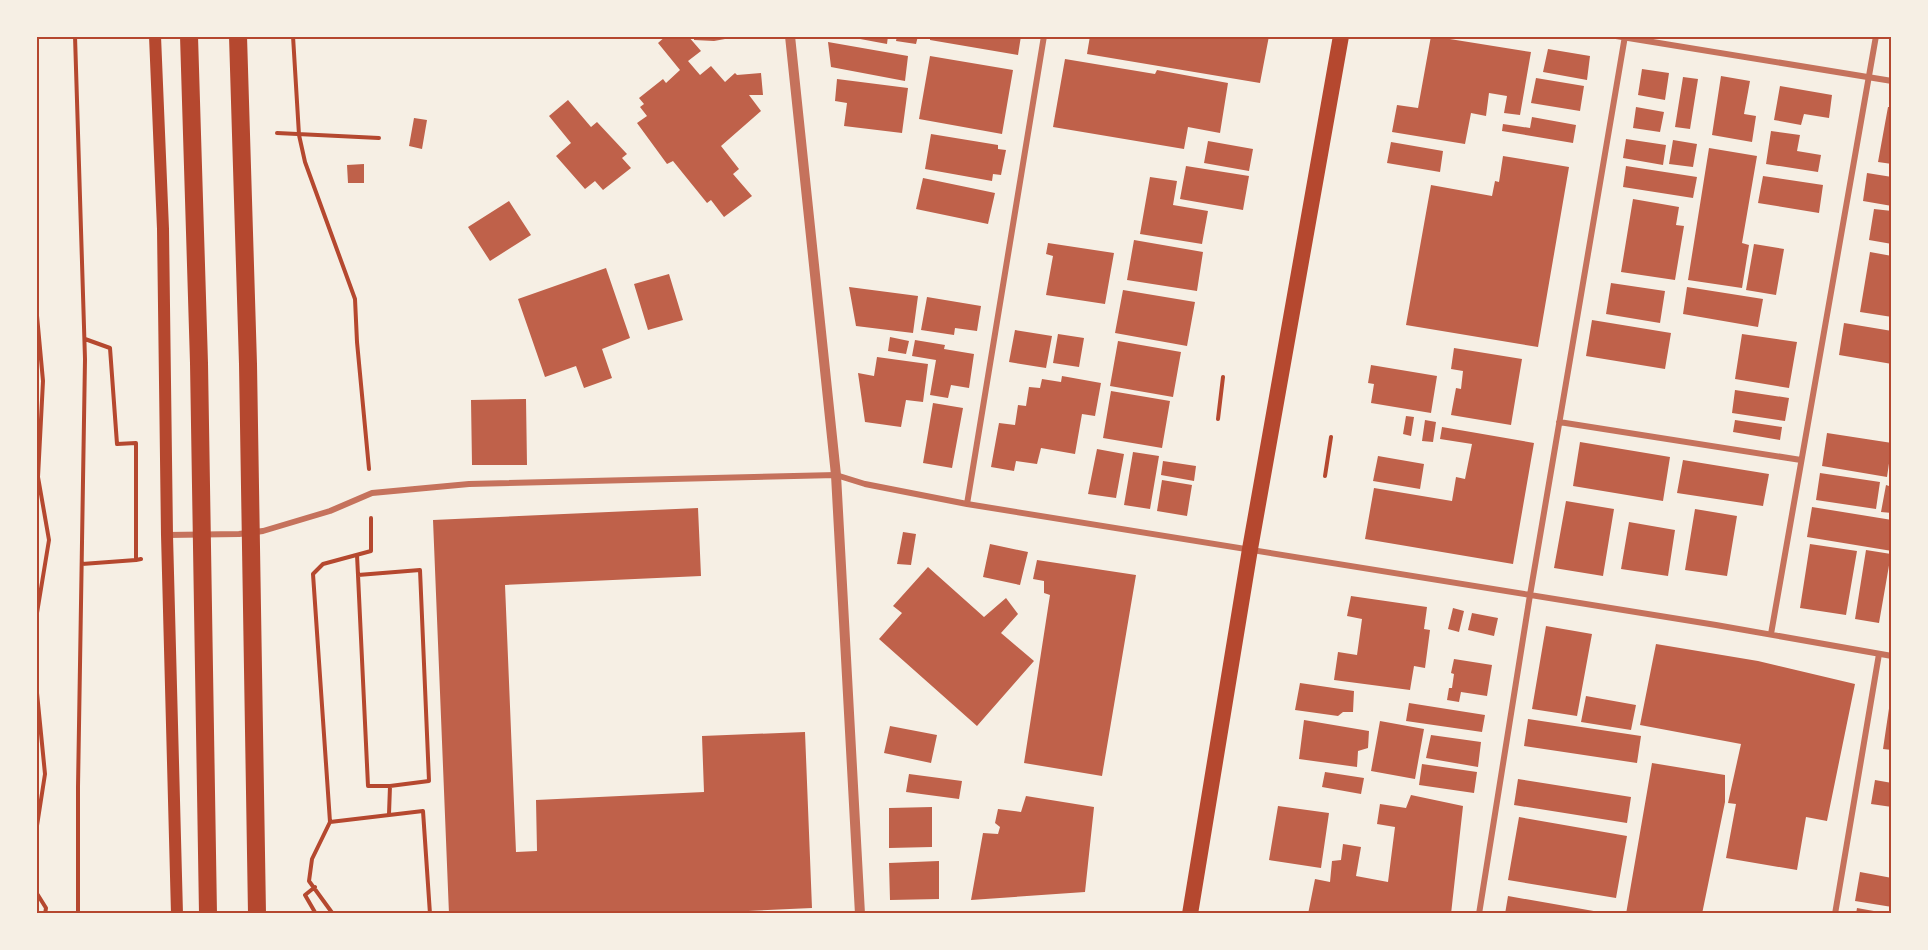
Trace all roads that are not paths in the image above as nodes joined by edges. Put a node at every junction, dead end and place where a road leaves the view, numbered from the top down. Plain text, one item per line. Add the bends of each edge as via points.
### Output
1 (155, 36) edge
2 (189, 36) edge
3 (238, 36) edge
4 (790, 36) edge
5 (1044, 36) edge
6 (1341, 36) edge
7 (1616, 36) edge
8 (1876, 36) edge
9 (1625, 37) edge
10 (1868, 78) junction
11 (1892, 81) edge
12 (1559, 422) junction
13 (1801, 460) junction
14 (836, 475) junction
15 (967, 504) junction
16 (167, 535) junction
17 (1250, 549) junction
18 (1530, 595) junction
19 (1771, 634) junction
20 (1879, 654) junction
21 (1892, 656) edge
22 (177, 914) edge
23 (208, 914) edge
24 (257, 914) edge
25 (860, 914) edge
26 (1190, 914) edge
27 (1479, 914) edge
28 (1835, 914) edge

1 - 16 main road via 163,230
2 - 23 highway
3 - 24 highway via 249,376
4 - 14 street
5 - 15 street
6 - 17 highway
7 - 9 street
8 - 10 street
9 - 10 street
9 - 12 street
10 - 11 street
10 - 13 street
12 - 13 street
12 - 18 street
13 - 19 street
14 - 15 street
14 - 16 street via 469,484 372,493 330,511 263,531
14 - 25 street
15 - 17 street
16 - 22 main road
17 - 18 street
17 - 26 highway
18 - 19 street
18 - 27 street
19 - 20 street
20 - 21 street
20 - 28 street

